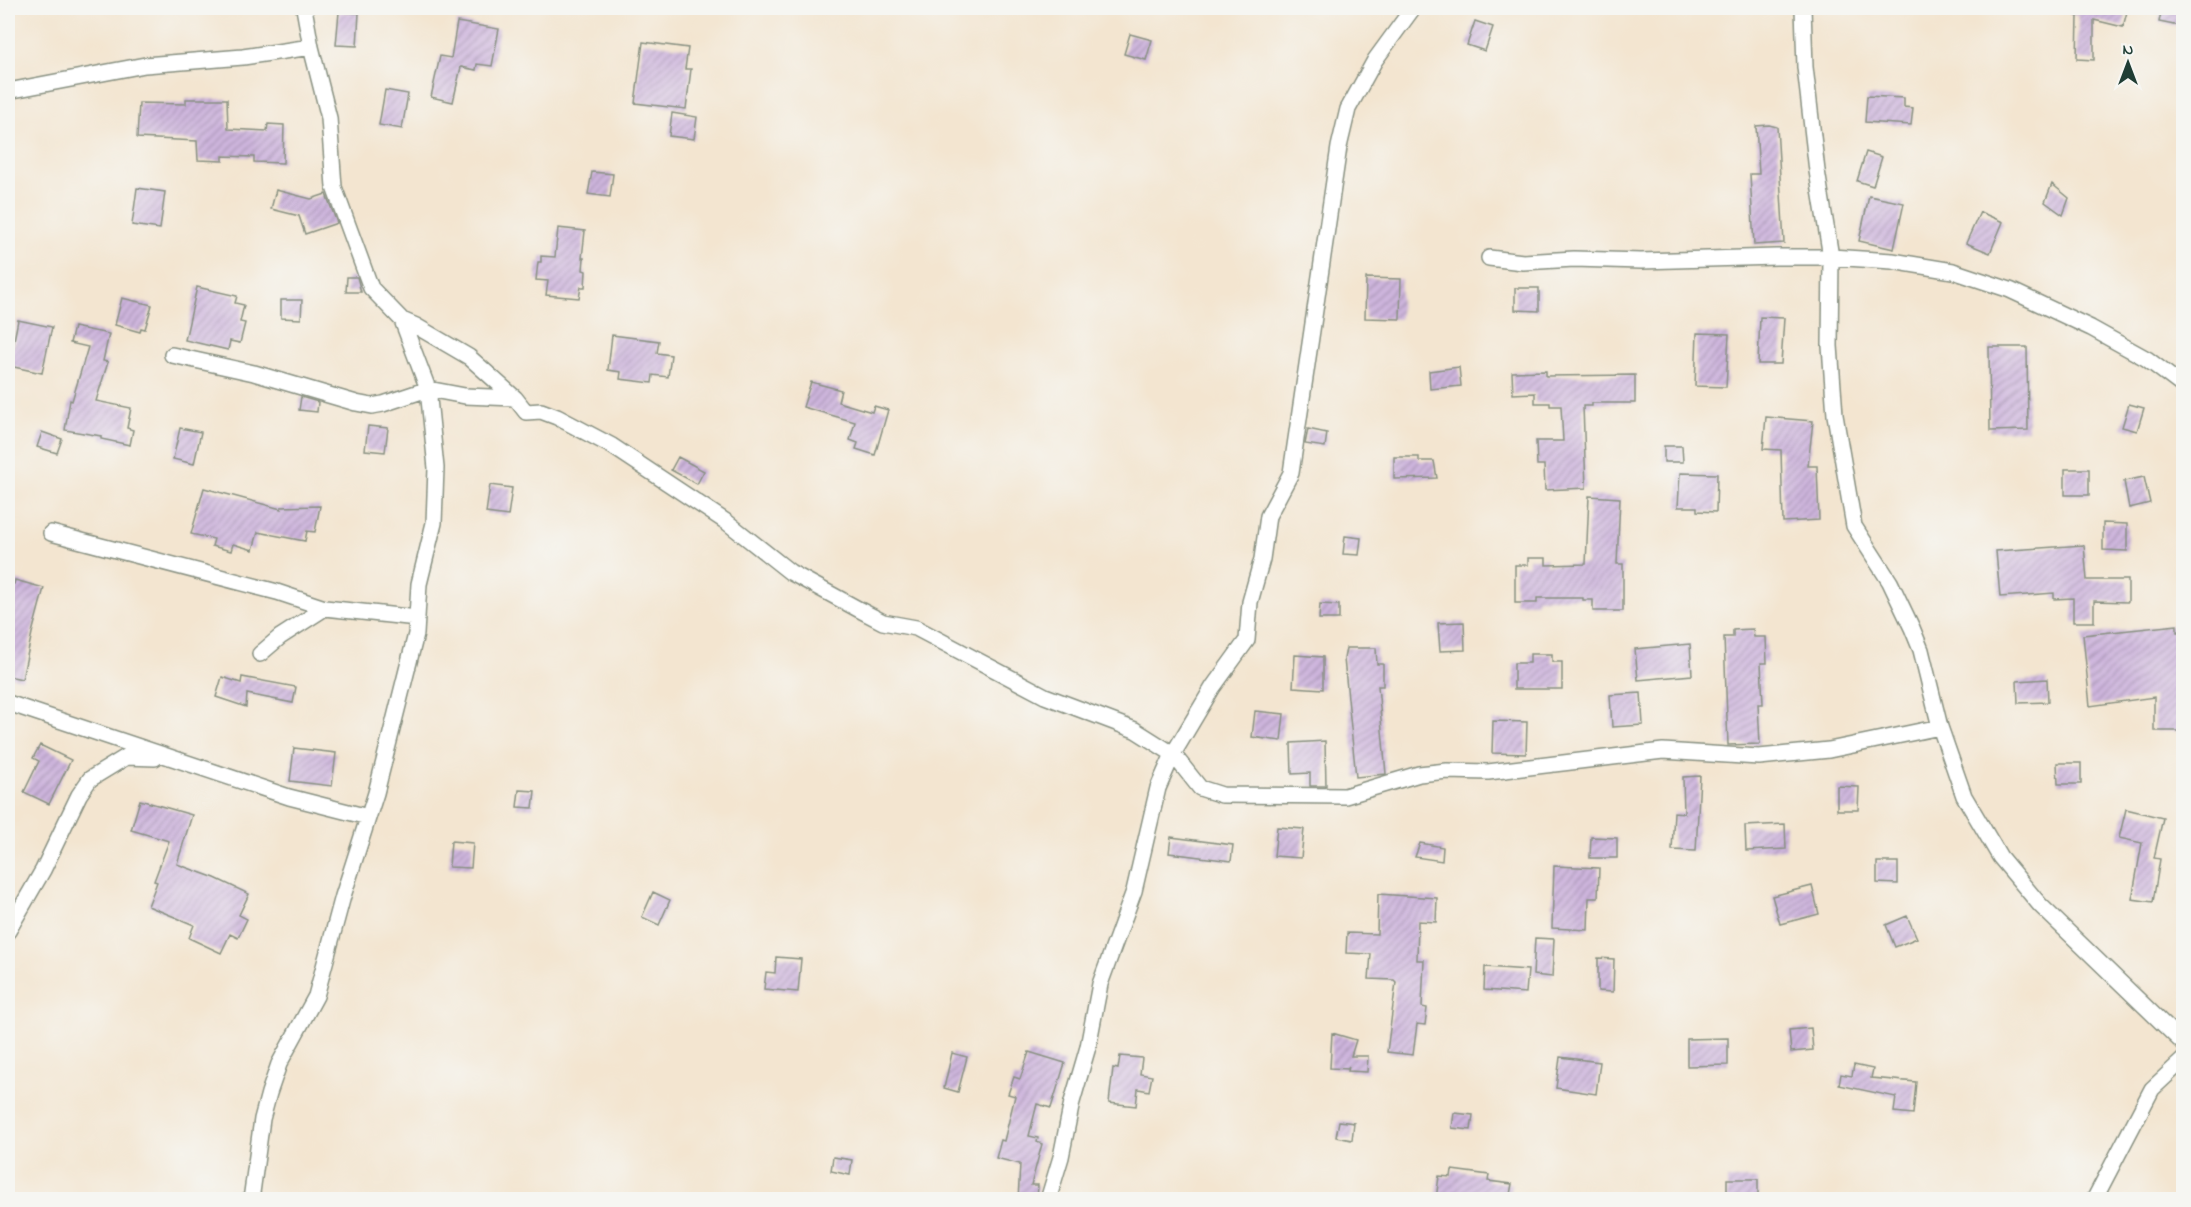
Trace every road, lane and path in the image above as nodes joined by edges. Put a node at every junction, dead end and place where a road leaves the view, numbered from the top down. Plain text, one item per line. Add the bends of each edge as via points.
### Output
1 (304, 8) edge
2 (1413, 8) edge
3 (1803, 8) edge
4 (311, 46) junction
5 (8, 92) edge
6 (1831, 257) junction
7 (1489, 258) dead end
8 (402, 320) junction
9 (172, 355) dead end
10 (2184, 387) edge
11 (428, 389) junction
12 (515, 398) junction
13 (51, 533) dead end
14 (325, 608) junction
15 (417, 618) junction
16 (260, 654) dead end
17 (8, 703) edge
18 (1940, 727) junction
19 (1173, 754) junction
20 (170, 758) junction
21 (368, 817) junction
22 (8, 931) edge
23 (2184, 1044) edge
24 (2184, 1059) edge
25 (251, 1200) edge
26 (1048, 1200) edge
27 (2094, 1200) edge

1 - 4 street
2 - 19 street via 1375,60 1348,109 1339,147 1291,473 1268,516 1250,602 1247,640
3 - 6 street via 1805,67
4 - 5 street via 243,57 145,65
4 - 8 street via 329,118 334,187 371,288
6 - 7 street via 1523,262
6 - 10 street via 1953,271 2010,290 2091,328 2146,359
6 - 18 street via 1830,346 1835,415 1854,526 1890,582 1921,650
8 - 11 street
8 - 12 street via 469,357
9 - 11 street via 372,406
11 - 12 street via 465,396
11 - 15 street via 436,468 434,522 419,584
12 - 19 street via 526,412 541,411 557,417 612,446 728,523 790,572 829,594 884,622 916,628 1045,696 1135,730
13 - 14 street
14 - 15 street
14 - 16 street
15 - 21 street via 399,706
17 - 20 street
18 - 19 street via 1830,750 1759,757 1663,751 1488,772 1431,772 1345,796 1222,795 1200,788
18 - 23 street via 1964,796 2000,857 2040,905
19 - 26 street via 1158,788 1134,891 1100,984 1088,1047
20 - 21 street via 289,797
20 - 22 street via 126,757 90,779
21 - 25 street via 316,996 279,1064 269,1093
24 - 27 street via 2152,1089

